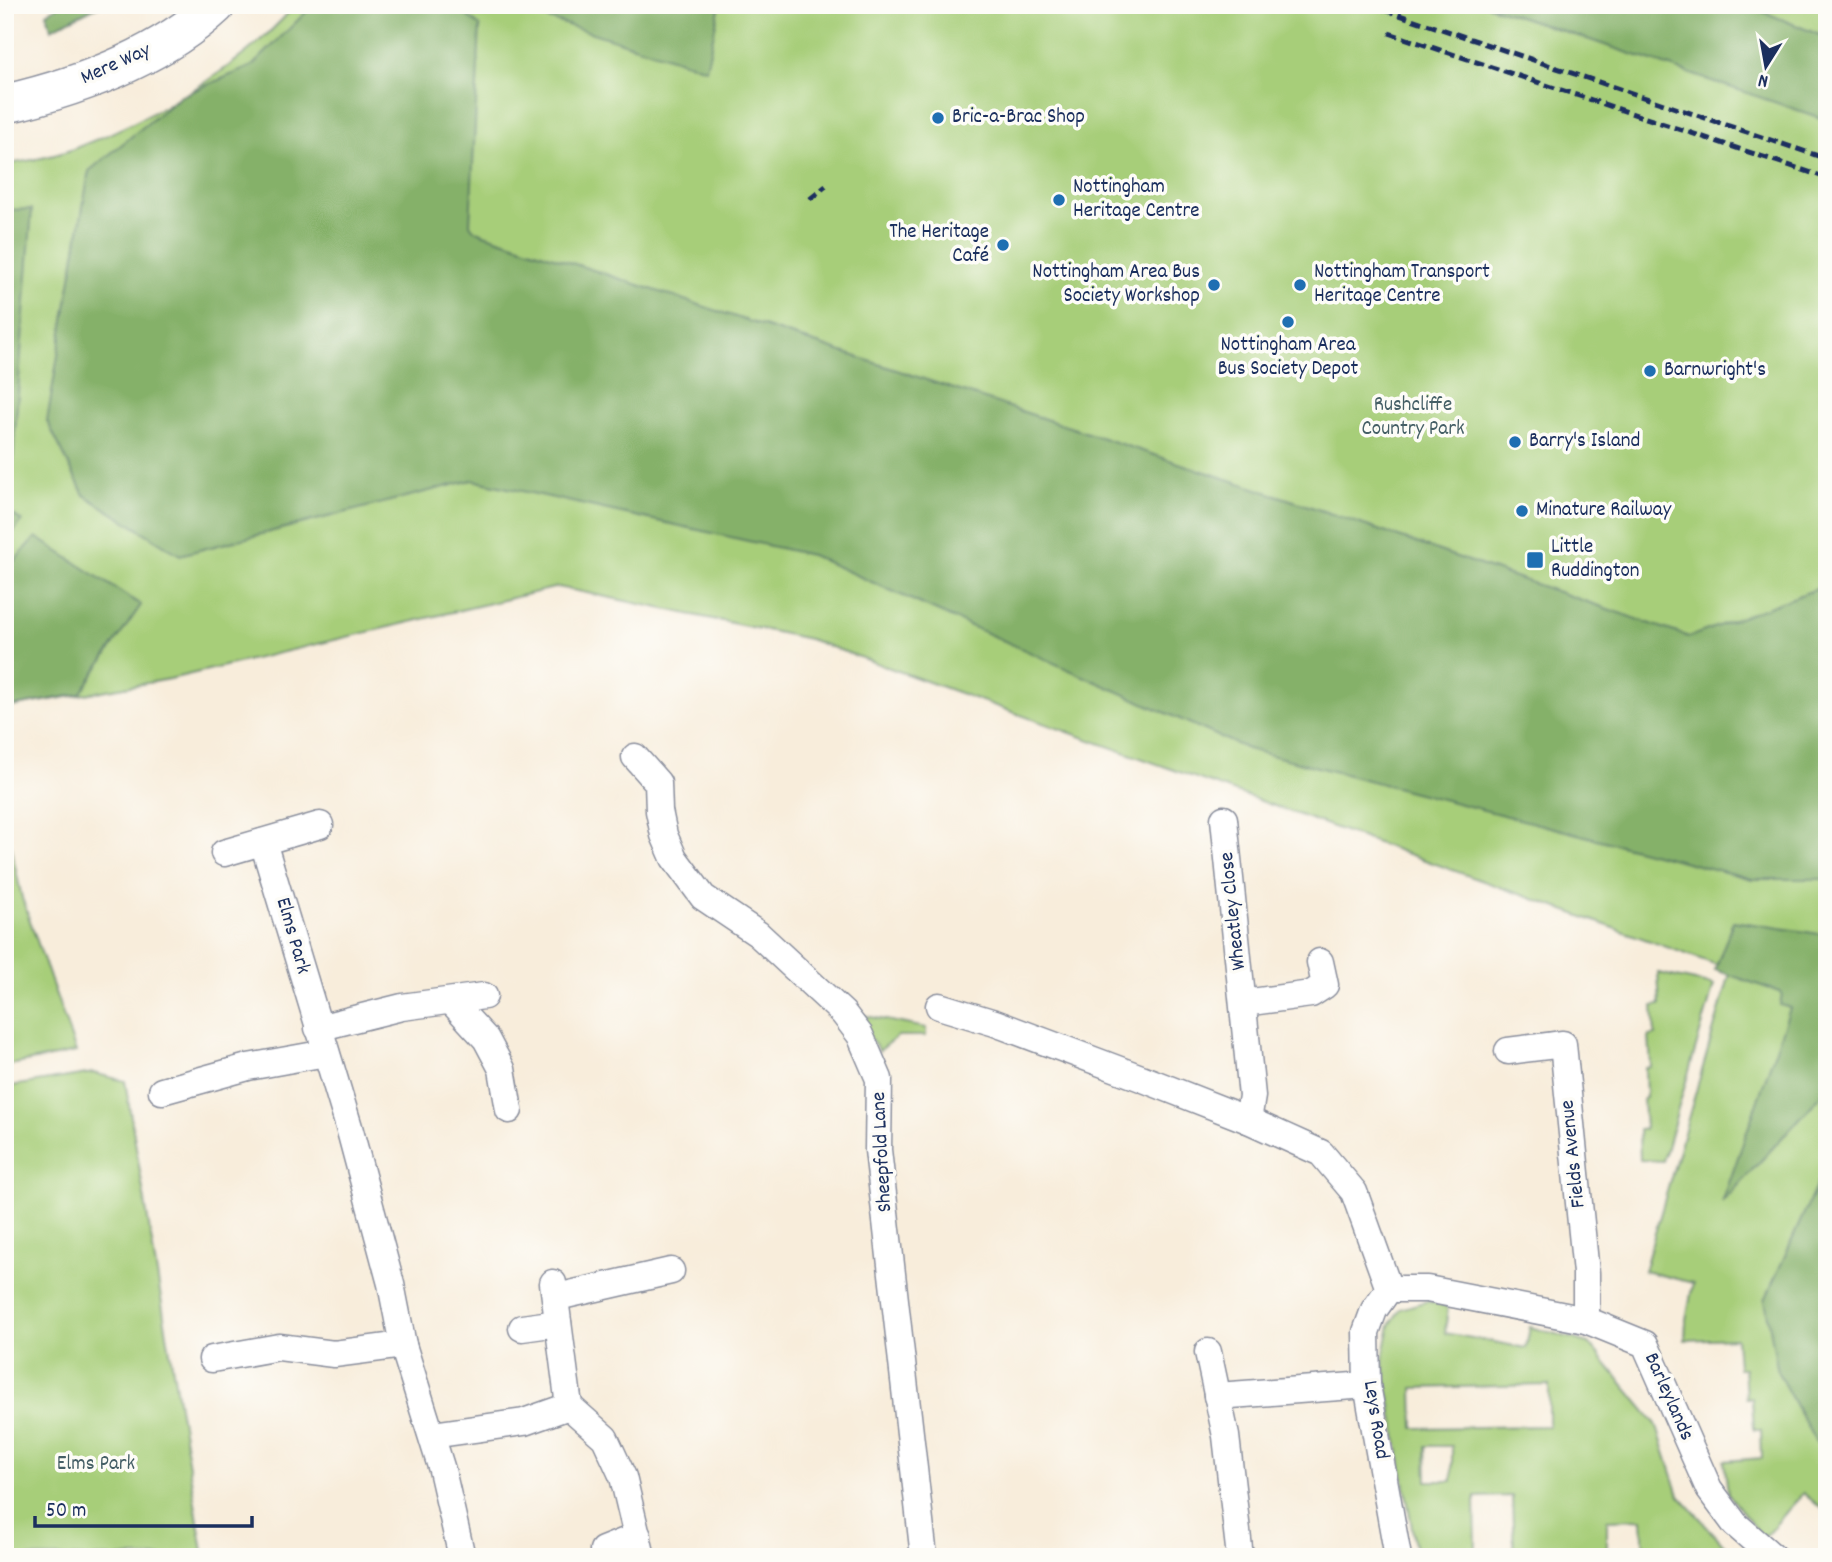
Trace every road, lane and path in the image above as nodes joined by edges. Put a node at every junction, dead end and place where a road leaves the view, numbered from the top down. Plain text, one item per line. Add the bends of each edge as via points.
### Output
1 (216, 5) edge
2 (5, 104) edge
3 (635, 757) dead end
4 (1224, 819) dead end
5 (320, 825) dead end
6 (263, 842) junction
7 (224, 853) dead end
8 (1320, 962) dead end
9 (484, 996) dead end
10 (451, 1001) junction
11 (1244, 1003) junction
12 (939, 1006) dead end
13 (322, 1040) junction
14 (1508, 1051) dead end
15 (162, 1091) dead end
16 (509, 1110) dead end
17 (1248, 1120) junction
18 (671, 1271) dead end
19 (1389, 1289) junction
20 (556, 1301) junction
21 (1586, 1320) junction
22 (522, 1328) dead end
23 (403, 1345) junction
24 (1208, 1352) dead end
25 (212, 1359) dead end
26 (1367, 1385) junction
27 (1217, 1396) junction
28 (569, 1406) junction
29 (432, 1435) junction
30 (640, 1547) edge
31 (603, 1550) dead end
32 (462, 1557) edge
33 (924, 1557) edge
34 (1240, 1557) edge
35 (1398, 1557) edge
36 (1773, 1557) edge

1 - 2 street, Mere Way via 157,47 111,70
3 - 33 street, Sheepfold Lane via 657,783 664,835 674,858 703,897 758,934 844,1013 860,1035 880,1079 878,1150
4 - 11 street, Wheatley Close
5 - 6 street
6 - 7 street
6 - 13 street, Elms Park
8 - 11 street via 1325,985 1311,994
9 - 10 street
10 - 13 street via 402,1007
10 - 16 street via 486,1039 502,1069
11 - 17 street, Wheatley Close via 1252,1096
12 - 17 street
13 - 15 street
13 - 23 street, Elms Park via 387,1271
14 - 21 street, Fields Avenue via 1563,1044 1586,1273
17 - 19 street via 1321,1153 1354,1192
18 - 20 street
19 - 21 street, Barleylands via 1427,1289
19 - 26 street, Leys Road via 1366,1332
20 - 22 street
20 - 28 street
21 - 36 street, Barleylands via 1645,1344 1709,1489 1735,1524
23 - 25 street via 334,1354 279,1347
23 - 29 street, Elms Park
24 - 27 street
26 - 27 street
26 - 35 street, Leys Road
27 - 34 street
28 - 29 street via 524,1422
28 - 30 street via 605,1438 623,1477
29 - 32 street, Elms Park
30 - 31 street

